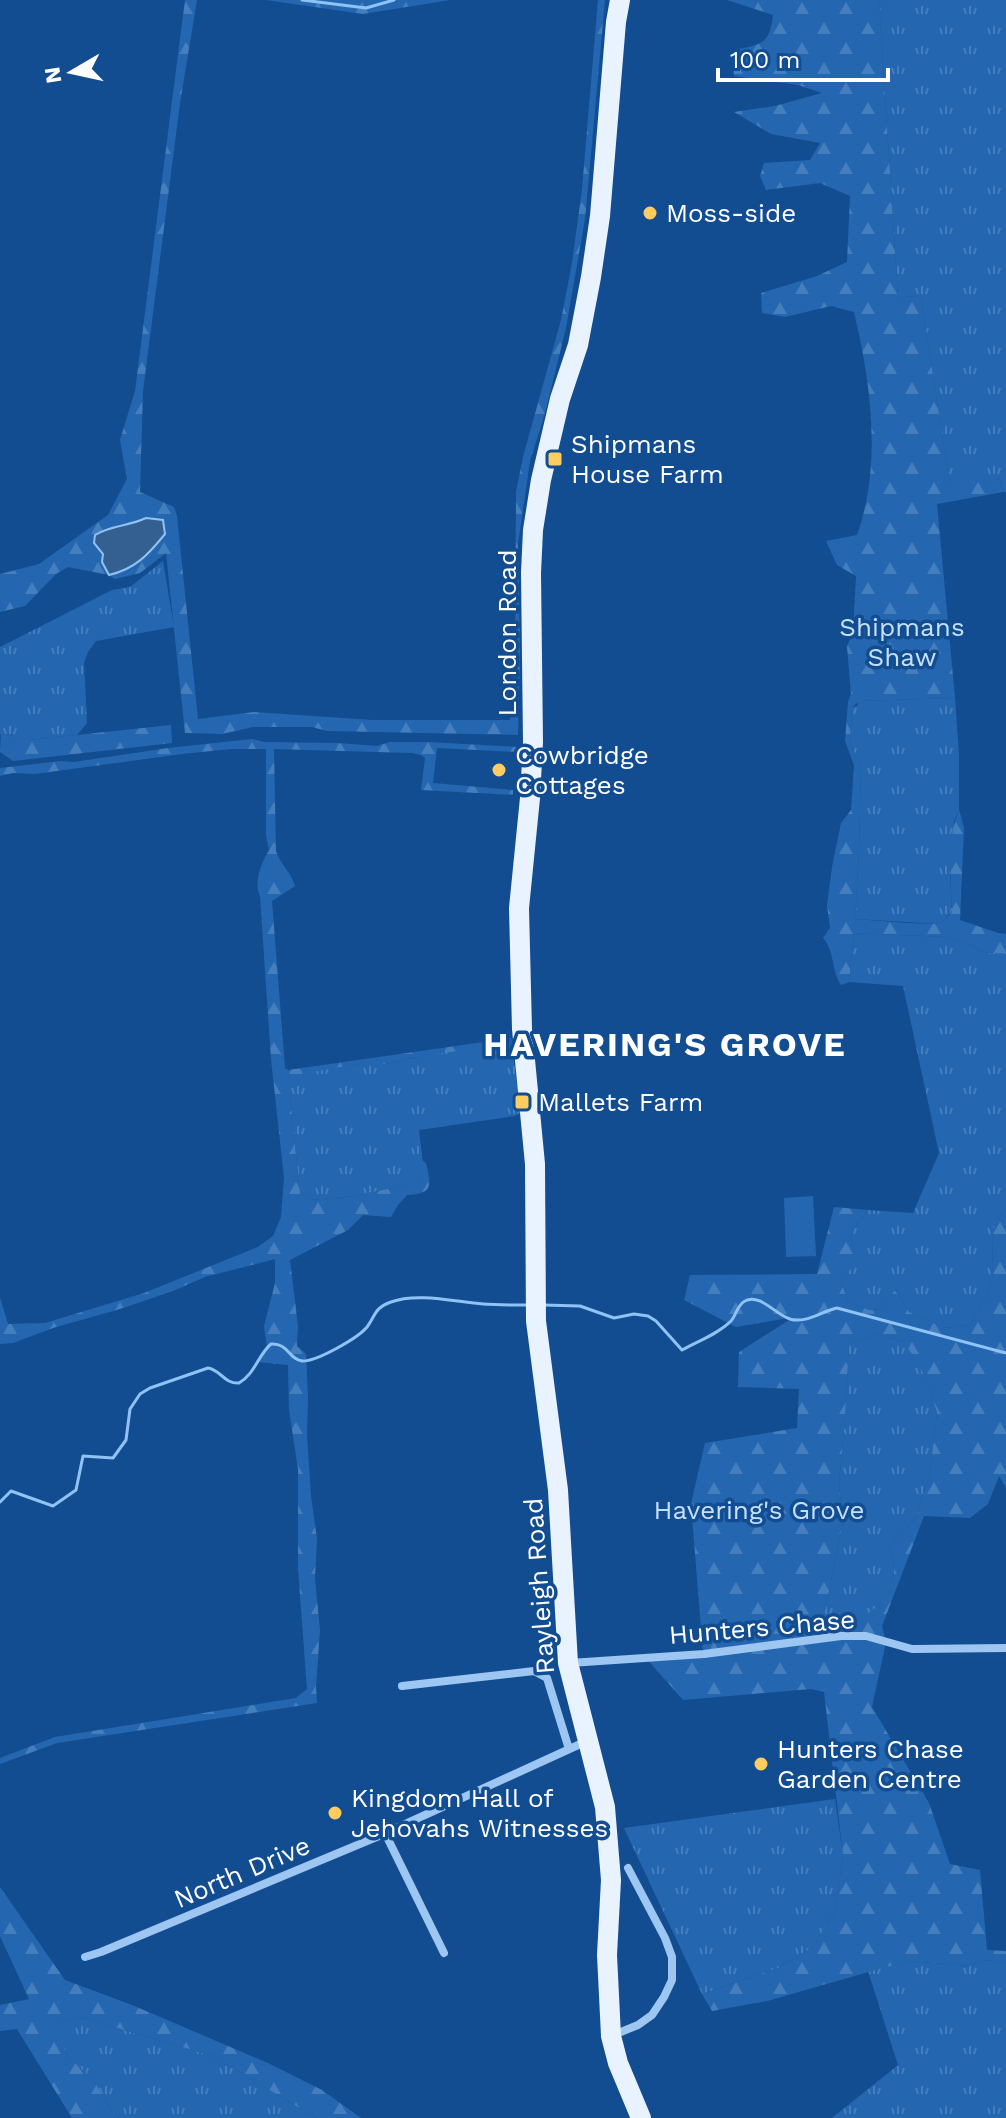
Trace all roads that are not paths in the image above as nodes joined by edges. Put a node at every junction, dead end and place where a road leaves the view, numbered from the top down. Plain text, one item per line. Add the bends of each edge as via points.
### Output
1 (620, 0) edge
2 (536, 1321) joint
3 (1006, 1648) edge
4 (568, 1663) junction
5 (402, 1686) dead end
6 (578, 1745) junction
7 (385, 1833) junction
8 (628, 1868) dead end
9 (444, 1953) dead end
10 (85, 1957) dead end
11 (611, 2036) junction
12 (641, 2118) edge

1 - 2 main road, London Road via 591,277 533,530 533,742 519,908 522,1029 535,1164
2 - 4 main road, Rayleigh Road via 558,1490
3 - 4 street, Hunters Chase via 912,1649 866,1636 841,1636 704,1654
4 - 6 main road, Rayleigh Road
5 - 6 street, Rayleigh Road via 534,1671 547,1678
6 - 7 street, North Drive
6 - 11 main road, Rayleigh Road via 605,1807 611,1880
7 - 9 street
7 - 10 street, North Drive
8 - 11 street via 665,1938 672,1980 652,2015
11 - 12 main road, Rayleigh Road

